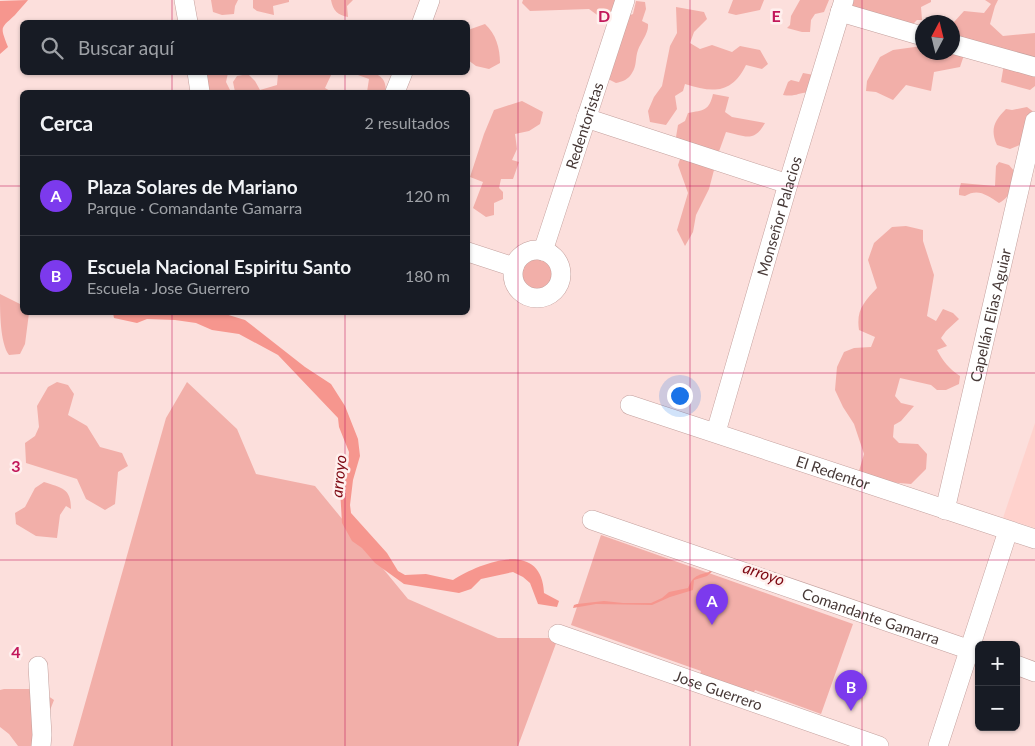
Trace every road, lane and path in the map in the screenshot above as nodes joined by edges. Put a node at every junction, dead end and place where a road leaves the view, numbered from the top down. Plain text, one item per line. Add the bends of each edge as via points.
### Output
1 (184, 0) edge
2 (430, 0) edge
3 (625, 0) edge
4 (842, 6) edge
5 (188, 20) edge
6 (423, 20) edge
7 (915, 33) edge
8 (960, 46) edge
9 (1035, 67) edge
10 (197, 75) edge
11 (402, 75) edge
12 (200, 90) edge
13 (397, 90) edge
14 (586, 118) junction
15 (1035, 121) edge
16 (788, 184) junction
17 (543, 251) junction
18 (470, 253) edge
19 (514, 267) junction
20 (630, 405) dead end
21 (716, 432) junction
22 (945, 510) junction
23 (592, 520) dead end
24 (1008, 531) junction
25 (1035, 539) edge
26 (558, 634) dead end
27 (974, 651) edge
28 (38, 666) dead end
29 (1020, 666) edge
30 (1035, 672) edge
31 (41, 746) edge
32 (879, 746) edge
33 (938, 746) edge

1 - 5 street
2 - 6 street
3 - 14 street, Redentoristas
4 - 7 street
4 - 16 street, Monseñor Palacios
8 - 9 street
10 - 12 street
11 - 13 street
14 - 16 street
14 - 17 street, Redentoristas
15 - 22 street, Capellán Elias Aguiar
16 - 21 street, Monseñor Palacios
17 - 19 street via 529,252
17 - 19 street via 555,258 561,271 559,285 549,295 535,298 522,293 514,281
18 - 19 street
20 - 21 street, El Redentor
21 - 22 street, El Redentor
22 - 24 street, El Redentor
23 - 27 street, Comandante Gamarra
24 - 25 street, El Redentor
24 - 27 street
26 - 32 street, Jose Guerrero
27 - 33 street
28 - 31 street
29 - 30 street

